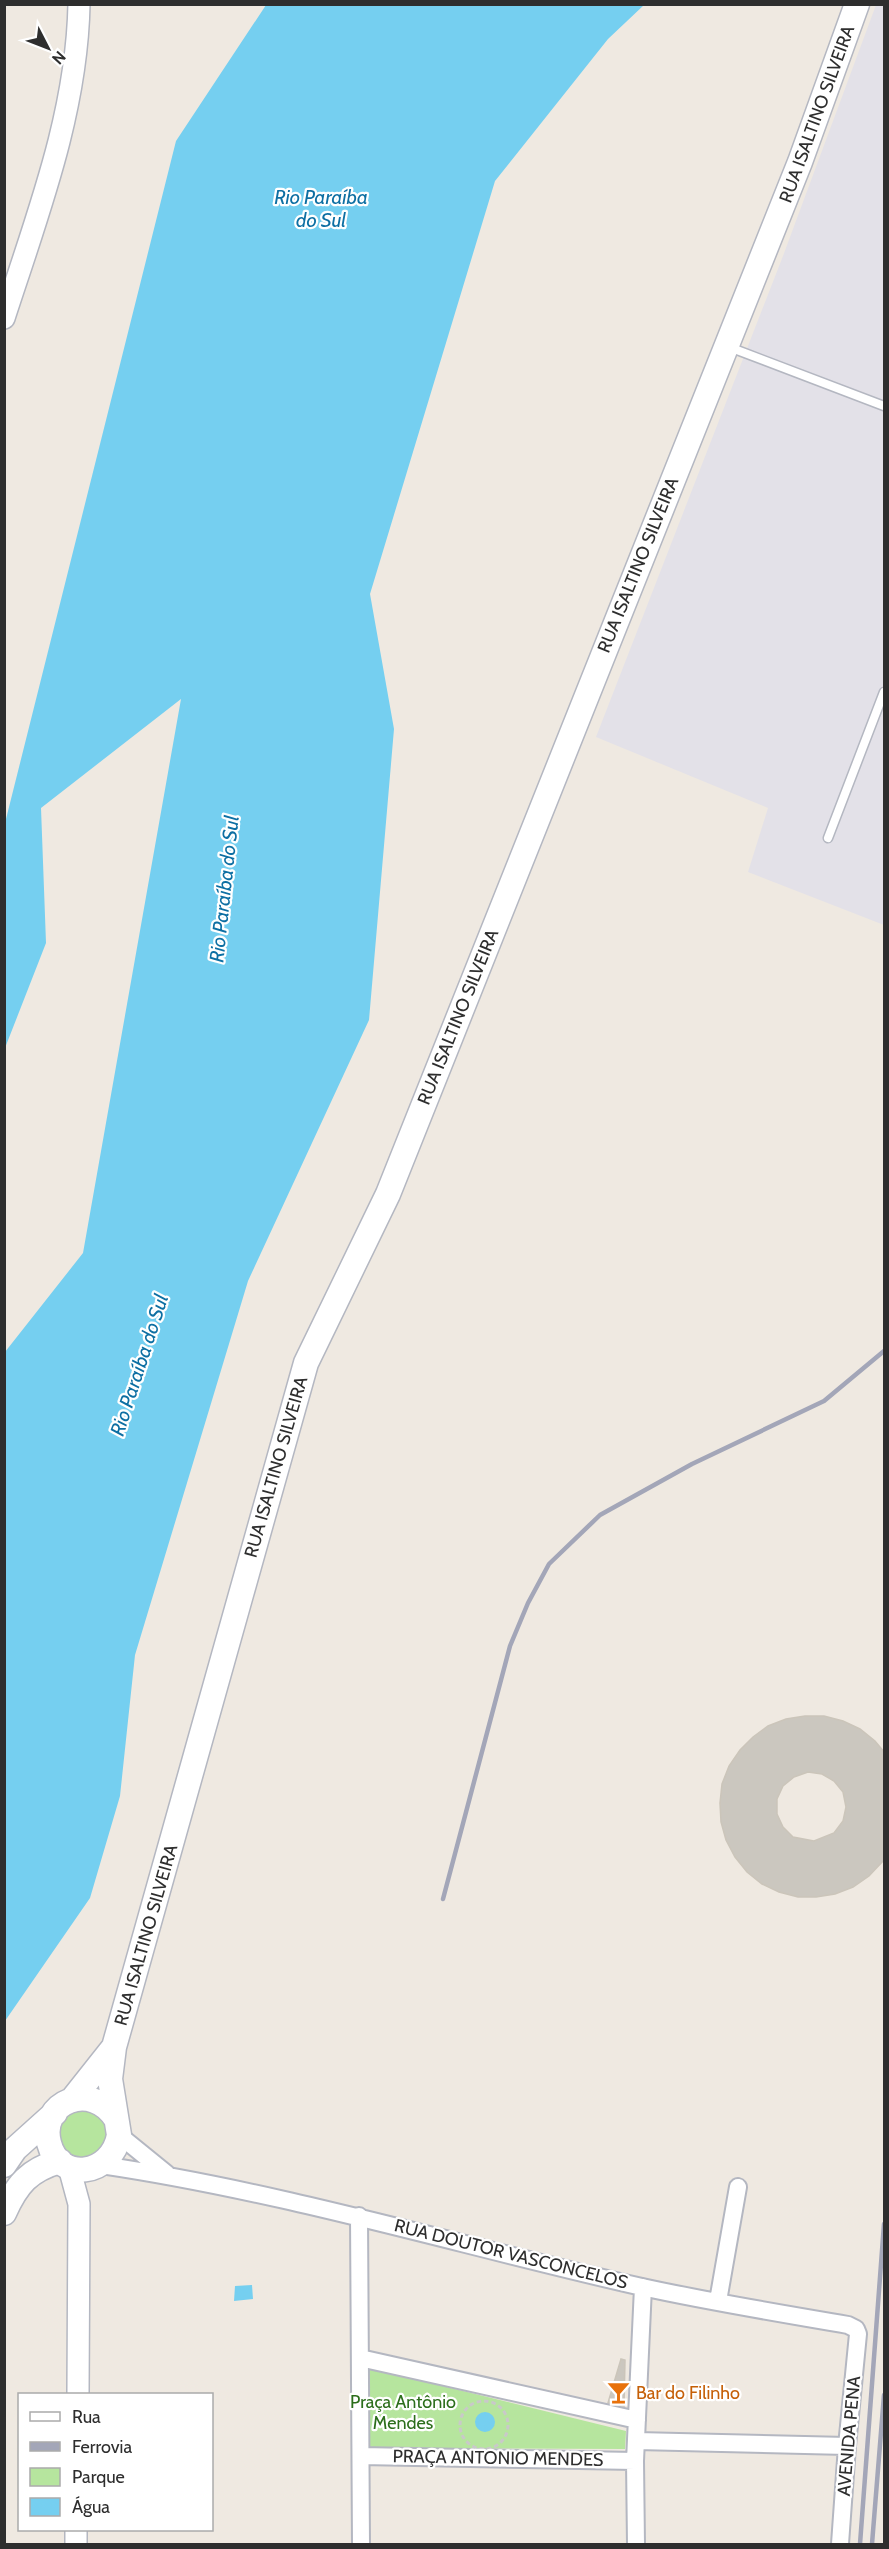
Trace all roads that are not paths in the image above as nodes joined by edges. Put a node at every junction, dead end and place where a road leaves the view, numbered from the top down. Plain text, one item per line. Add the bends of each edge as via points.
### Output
1 (79, 4) edge
2 (857, 4) edge
3 (4, 318) edge
4 (726, 345) junction
5 (885, 406) edge
6 (885, 692) edge
7 (828, 838) dead end
8 (114, 2047) junction
9 (63, 2106) junction
10 (118, 2127) junction
11 (65, 2164) junction
12 (4, 2165) edge
13 (98, 2166) junction
14 (168, 2175) junction
15 (738, 2187) dead end
16 (80, 2204) junction
17 (4, 2213) edge
18 (359, 2216) junction
19 (643, 2287) junction
20 (718, 2301) junction
21 (856, 2329) joint
22 (360, 2358) junction
23 (78, 2393) edge
24 (637, 2420) junction
25 (637, 2440) junction
26 (847, 2446) junction
27 (361, 2456) junction
28 (635, 2461) junction
29 (361, 2544) edge
30 (636, 2544) edge
31 (840, 2544) edge

1 - 3 street via 73,77 57,153
2 - 4 main road, RUA ISALTINO SILVEIRA via 800,162
4 - 5 lane
4 - 8 main road, RUA ISALTINO SILVEIRA via 388,1194 306,1363
6 - 7 lane
8 - 9 main road
8 - 10 main road via 110,2079
9 - 10 main road via 93,2099 110,2110
9 - 11 main road via 50,2122 48,2133 49,2143
9 - 12 main road via 15,2149
10 - 13 main road via 114,2152
10 - 14 street, RUA DOUTOR VASCONCELOS
11 - 13 main road via 87,2169
11 - 16 street
11 - 17 main road via 33,2171 13,2192
13 - 14 street, RUA DOUTOR VASCONCELOS
13 - 16 street
14 - 18 street, RUA DOUTOR VASCONCELOS
15 - 20 street
16 - 23 street
18 - 19 street, RUA DOUTOR VASCONCELOS
18 - 22 street
19 - 20 street, RUA DOUTOR VASCONCELOS
19 - 24 street
20 - 21 street, RUA DOUTOR VASCONCELOS
21 - 26 street, AVENIDA PENA
22 - 24 street
22 - 27 street
24 - 25 street
25 - 26 street
25 - 28 street
26 - 31 street, AVENIDA PENA
27 - 28 street, PRAÇA ANTONIO MENDES
27 - 29 street
28 - 30 street

